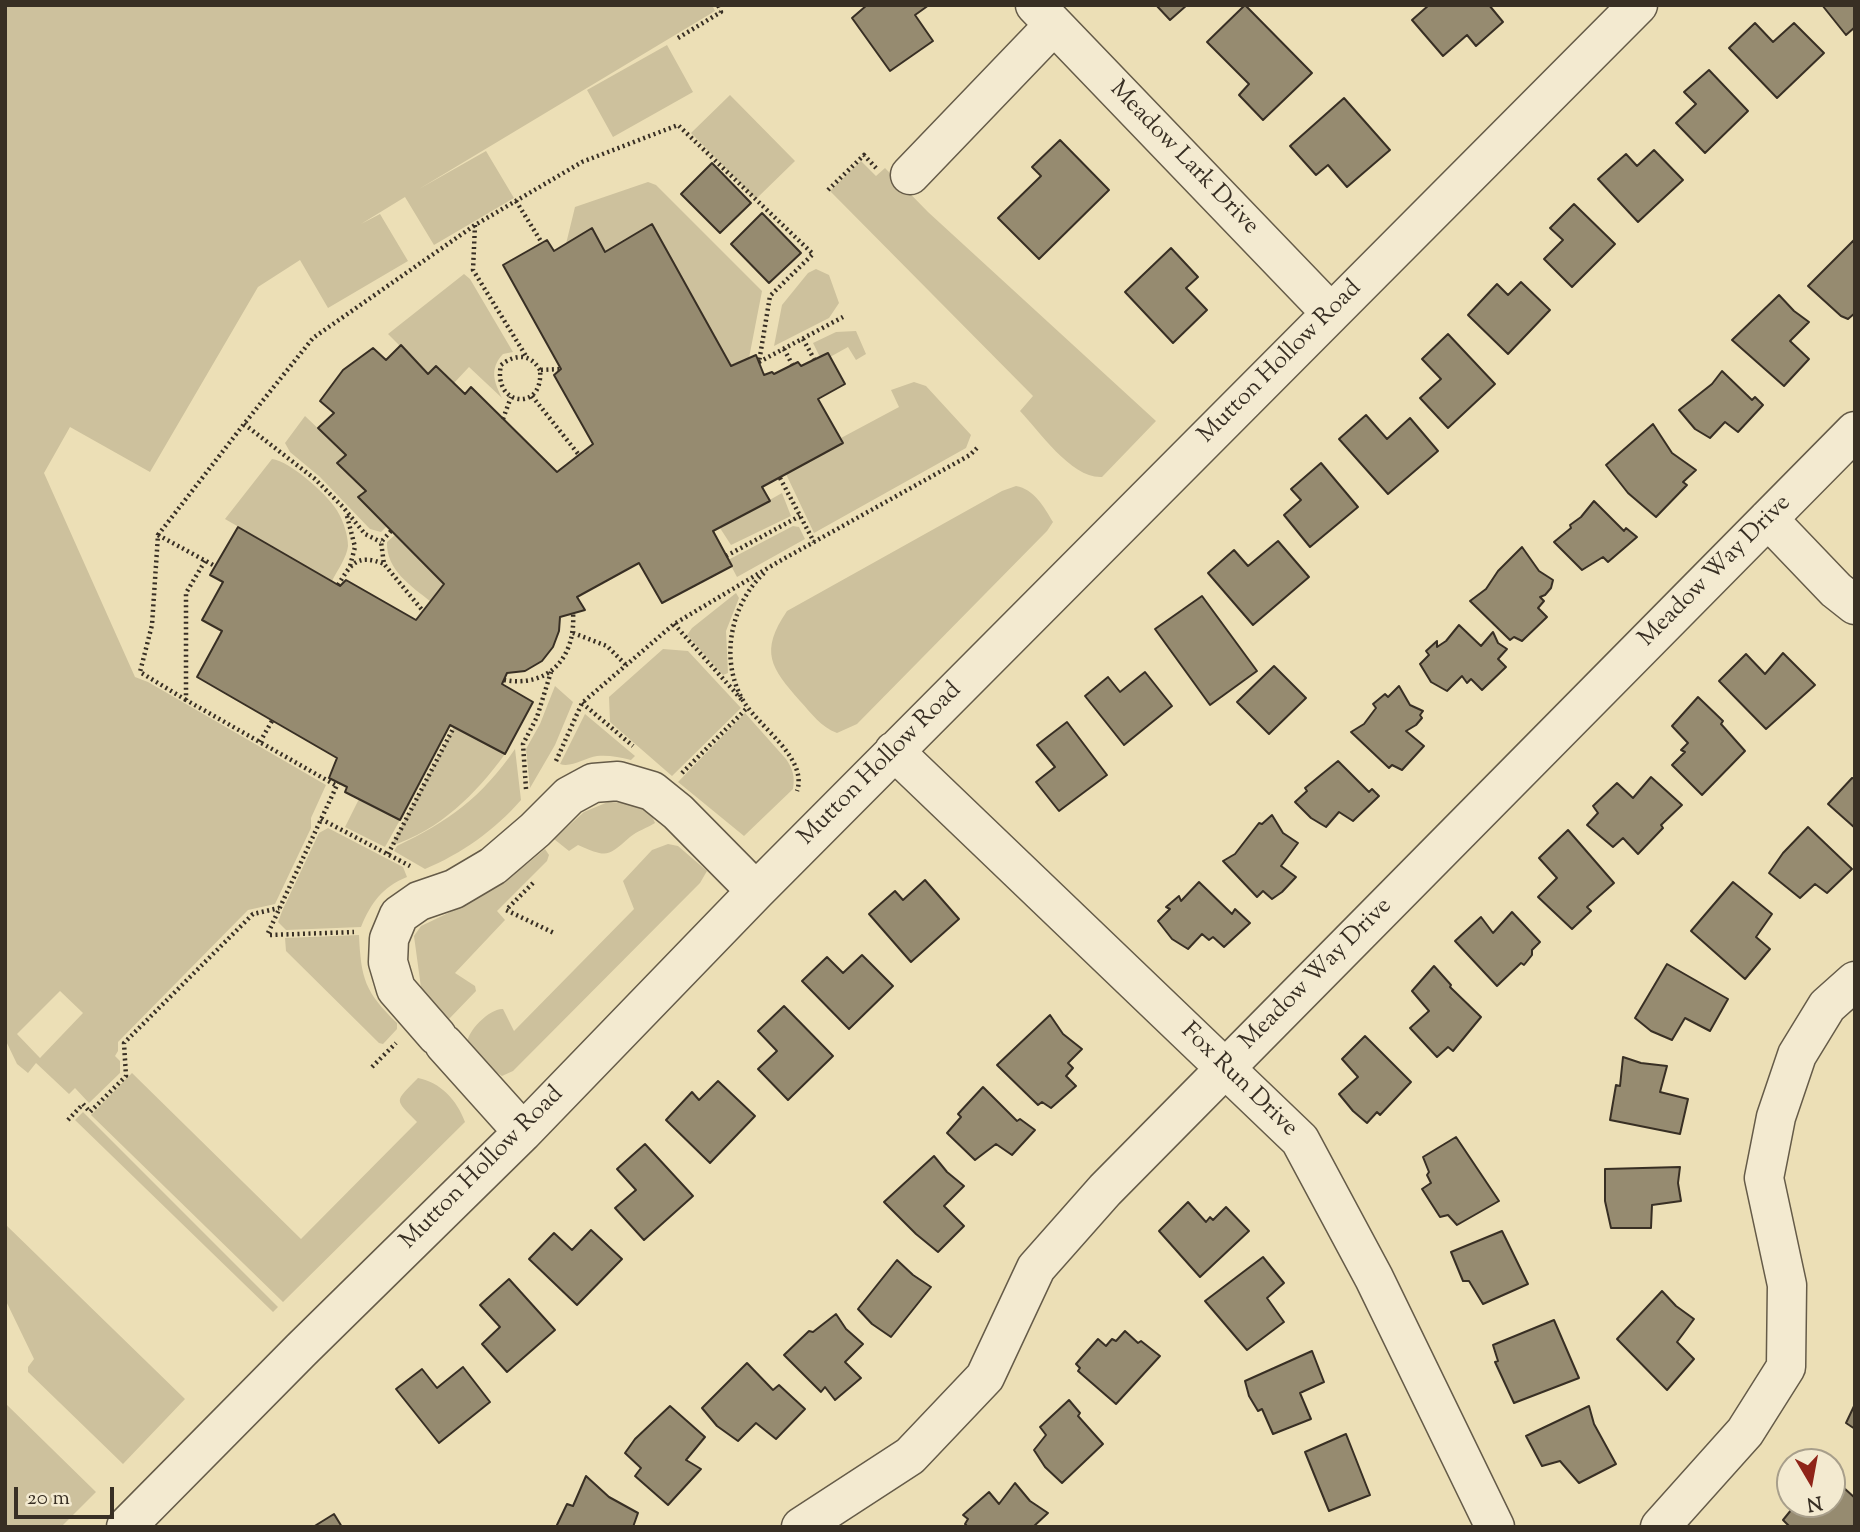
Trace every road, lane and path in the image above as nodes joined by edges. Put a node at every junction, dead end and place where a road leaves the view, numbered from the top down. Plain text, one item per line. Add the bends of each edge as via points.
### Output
1 (718, 5) edge
2 (1638, 5) edge
3 (1044, 15) edge
4 (678, 38) dead end
5 (893, 172) joint
6 (828, 190) dead end
7 (516, 201) junction
8 (475, 225) junction
9 (541, 243) dead end
10 (1331, 313) junction
11 (843, 317) dead end
12 (803, 339) junction
13 (784, 349) junction
14 (526, 356) junction
15 (814, 359) dead end
16 (792, 364) dead end
17 (561, 369) dead end
18 (540, 370) junction
19 (532, 396) junction
20 (512, 397) junction
21 (503, 419) dead end
22 (244, 424) junction
23 (1855, 431) edge
24 (979, 446) dead end
25 (579, 455) dead end
26 (780, 478) dead end
27 (344, 507) junction
28 (800, 516) junction
29 (1768, 519) junction
30 (391, 531) dead end
31 (159, 535) junction
32 (381, 542) junction
33 (814, 542) junction
34 (726, 556) dead end
35 (205, 561) junction
36 (778, 562) junction
37 (384, 564) junction
38 (215, 566) dead end
39 (350, 566) junction
40 (338, 585) dead end
41 (1855, 606) edge
42 (423, 611) dead end
43 (573, 613) dead end
44 (674, 624) junction
45 (573, 633) junction
46 (626, 665) junction
47 (551, 672) junction
48 (504, 680) dead end
49 (186, 700) junction
50 (582, 703) junction
51 (746, 705) junction
52 (272, 720) dead end
53 (453, 727) dead end
54 (260, 742) junction
55 (894, 751) junction
56 (643, 755) dead end
57 (551, 770) dead end
58 (674, 781) dead end
59 (797, 791) dead end
60 (526, 792) dead end
61 (321, 819) junction
62 (388, 853) junction
63 (413, 870) dead end
64 (756, 891) junction
65 (279, 908) junction
66 (506, 911) dead end
67 (356, 932) dead end
68 (554, 933) dead end
69 (1855, 981) edge
70 (428, 1039) junction
71 (372, 1067) dead end
72 (1225, 1068) junction
73 (68, 1120) dead end
74 (523, 1132) junction
75 (126, 1527) edge
76 (801, 1527) edge
77 (1495, 1527) edge
78 (1660, 1527) edge

1 - 4 path via 721,12
2 - 10 street, Mutton Hollow Road
3 - 5 street
3 - 10 street, Meadow Lark Drive
5 - 6 path via 864,155
7 - 8 path
7 - 9 path
7 - 13 path via 582,162 678,125 813,254 770,296 759,362
8 - 14 path via 473,270
8 - 22 path via 313,338
10 - 55 street, Mutton Hollow Road
11 - 12 path
12 - 13 path
12 - 15 path
13 - 16 path
14 - 18 path
14 - 20 path via 510,358 501,365 503,389
17 - 18 path
18 - 19 path via 541,379
19 - 20 path
19 - 25 path
20 - 21 path
22 - 27 path
22 - 31 path
23 - 29 street, Meadow Way Drive
24 - 33 path
26 - 28 path
27 - 32 path via 365,534
27 - 39 path via 354,535
28 - 33 path
28 - 34 path
29 - 41 street
29 - 72 street, Meadow Way Drive
30 - 32 path
31 - 35 path
31 - 49 path via 152,625 140,672
32 - 37 path
33 - 36 path
35 - 38 path
35 - 49 path via 186,593
36 - 44 path
36 - 51 path via 748,591 731,631 735,681
37 - 39 path via 367,559
37 - 42 path
39 - 40 path
43 - 45 path
44 - 46 path
44 - 51 path
45 - 46 path via 607,646
45 - 47 path via 567,652
46 - 50 path
47 - 48 path via 533,681
47 - 60 path via 537,718 523,744
49 - 54 path
50 - 56 path
50 - 57 path
51 - 58 path
51 - 59 path via 794,761 800,776
52 - 54 path
53 - 62 path
54 - 61 path via 338,784
55 - 64 street, Mutton Hollow Road
55 - 72 street, Fox Run Drive
61 - 62 path
61 - 65 path
62 - 63 path
64 - 70 street via 652,791 618,781 593,783 569,796 493,866 399,915 389,939 388,962 396,989
64 - 74 street, Mutton Hollow Road
65 - 67 path via 269,934
65 - 73 path via 253,914 124,1043 126,1076 90,1112 83,1104
66 - 68 path
69 - 78 street via 1827,1006 1797,1055 1776,1117 1764,1178 1787,1285 1786,1367 1745,1432
70 - 71 path
70 - 74 street
72 - 76 street, Meadow Way Drive via 1036,1268 985,1377 910,1456
72 - 77 street, Fox Run Drive via 1300,1140 1374,1278
74 - 75 street, Mutton Hollow Road

